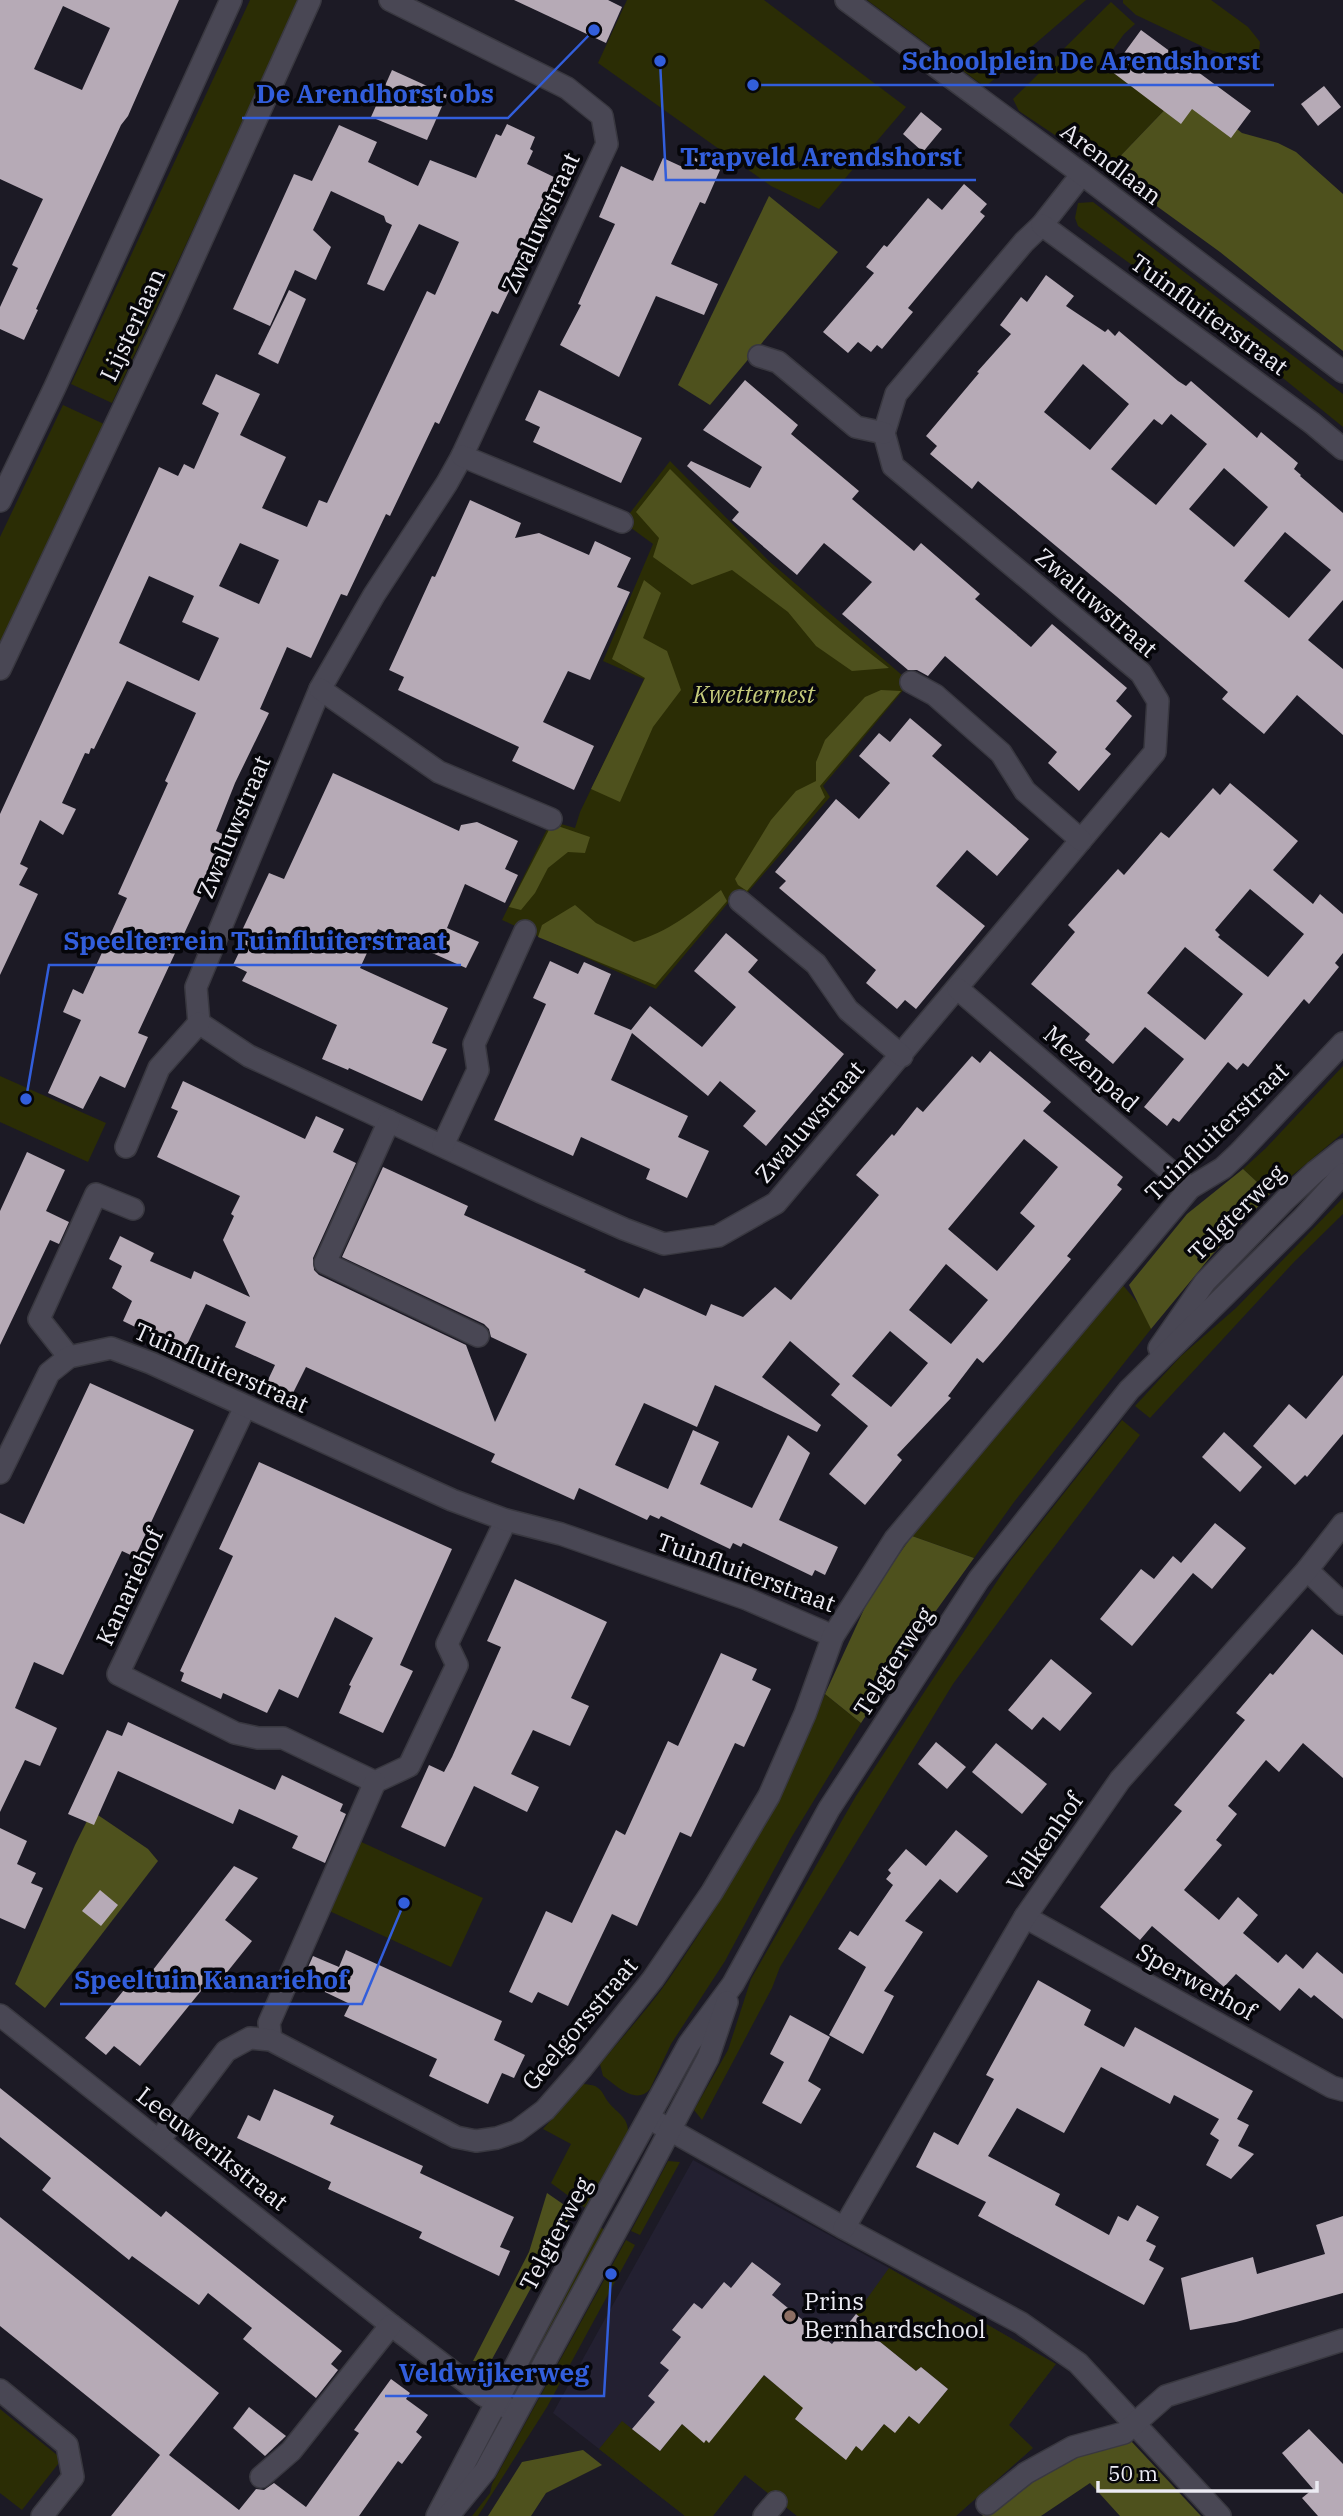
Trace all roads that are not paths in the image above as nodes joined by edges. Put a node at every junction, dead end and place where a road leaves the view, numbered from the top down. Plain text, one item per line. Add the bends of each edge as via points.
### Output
1 (231, 0) edge
2 (310, 0) edge
3 (390, 0) edge
4 (846, 0) edge
5 (1082, 174) junction
6 (1042, 225) junction
7 (759, 356) dead end
8 (1343, 372) edge
9 (884, 433) junction
10 (1343, 449) edge
11 (462, 456) junction
12 (0, 501) edge
13 (622, 522) dead end
14 (0, 669) edge
15 (911, 682) dead end
16 (320, 689) junction
17 (551, 819) dead end
18 (1082, 839) junction
19 (740, 901) dead end
20 (525, 931) dead end
21 (958, 989) junction
22 (199, 1023) junction
23 (1343, 1043) edge
24 (902, 1056) junction
25 (389, 1121) junction
26 (443, 1145) junction
27 (125, 1147) dead end
28 (1343, 1150) edge
29 (1343, 1174) edge
30 (1190, 1188) junction
31 (133, 1209) dead end
32 (478, 1336) dead end
33 (69, 1357) junction
34 (1129, 1390) junction
35 (245, 1407) junction
36 (0, 1473) edge
37 (506, 1520) junction
38 (1343, 1524) edge
39 (1307, 1570) junction
40 (1343, 1604) edge
41 (833, 1636) junction
42 (375, 1782) junction
43 (1026, 1917) junction
44 (733, 1984) junction
45 (0, 2015) edge
46 (271, 2040) junction
47 (1343, 2090) edge
48 (649, 2118) junction
49 (670, 2130) junction
50 (159, 2140) junction
51 (844, 2228) junction
52 (391, 2325) junction
53 (1343, 2340) edge
54 (0, 2390) edge
55 (506, 2407) junction
56 (1136, 2423) junction
57 (261, 2477) dead end
58 (987, 2504) dead end
59 (41, 2516) edge
60 (437, 2516) edge
61 (448, 2516) edge
62 (1220, 2516) edge

1 - 12 street, Lijsterlaan
2 - 14 street, Lijsterlaan
3 - 11 street, Zwaluwstraat via 567,88 602,116 607,144
4 - 5 street, Arendlaan
5 - 6 street
5 - 8 street, Arendlaan
6 - 9 street via 896,394
6 - 10 street, Tuinfluiterstraat
7 - 9 street via 778,362 856,427
9 - 18 street, Zwaluwstraat via 893,466 1141,673 1158,701 1155,752
11 - 13 street
11 - 16 street, Zwaluwstraat
15 - 18 street via 935,695 1001,752 1025,791
16 - 17 street via 439,772
16 - 22 street, Zwaluwstraat via 196,987
18 - 21 street, Zwaluwstraat
19 - 24 street, Zwaluwstraat via 816,964 848,1010
20 - 26 street via 474,1044 478,1070
21 - 24 street, Zwaluwstraat
21 - 30 street, Mezenpad
22 - 25 street, Zwaluwstraat via 249,1056
22 - 27 street via 159,1068
23 - 30 street, Tuinfluiterstraat via 1239,1153
24 - 26 street, Zwaluwstraat via 776,1203 718,1236 664,1244
25 - 26 street, Zwaluwstraat
25 - 32 street via 325,1263
28 - 34 street, Telgterweg via 1285,1200 1205,1282
29 - 34 street, Telgterweg
30 - 41 street, Tuinfluiterstraat via 905,1527
31 - 33 street via 96,1194 39,1319
33 - 35 street, Tuinfluiterstraat via 111,1348
33 - 36 street via 49,1373
34 - 44 street, Telgterweg via 979,1579 829,1809
35 - 37 street, Tuinfluiterstraat
35 - 42 street, Kanariehof via 118,1674 234,1733 283,1738
37 - 41 street, Tuinfluiterstraat via 561,1534 747,1599
37 - 42 street via 447,1644 457,1665 409,1766
38 - 39 street, Valkenhof
39 - 40 street
39 - 43 street, Valkenhof via 1119,1780
41 - 46 street, Geelgorsstraat via 769,1796 712,1892 653,1979 589,2059 545,2109 517,2131 476,2141 456,2137
42 - 46 street via 269,2023
43 - 47 street, Sperwerhof
43 - 51 street, Valkenhof
44 - 48 street, Telgterweg via 689,2044
44 - 49 street, Telgterweg via 708,2058
45 - 50 street, Leeuwerikstraat
46 - 50 street via 250,2038 226,2051
48 - 49 street
48 - 55 street, Telgterweg via 593,2218
49 - 51 street
49 - 55 street, Telgterweg
50 - 52 street, Leeuwerikstraat
51 - 56 street via 1021,2323 1078,2363
52 - 55 street, Leeuwerikstraat via 483,2395
52 - 57 street via 291,2451
53 - 56 street via 1166,2396
54 - 59 street via 67,2445 73,2477
55 - 60 street, Telgterweg
55 - 61 street, Telgterweg via 485,2471
56 - 58 street via 1124,2433 1073,2447 1026,2473
56 - 62 street

